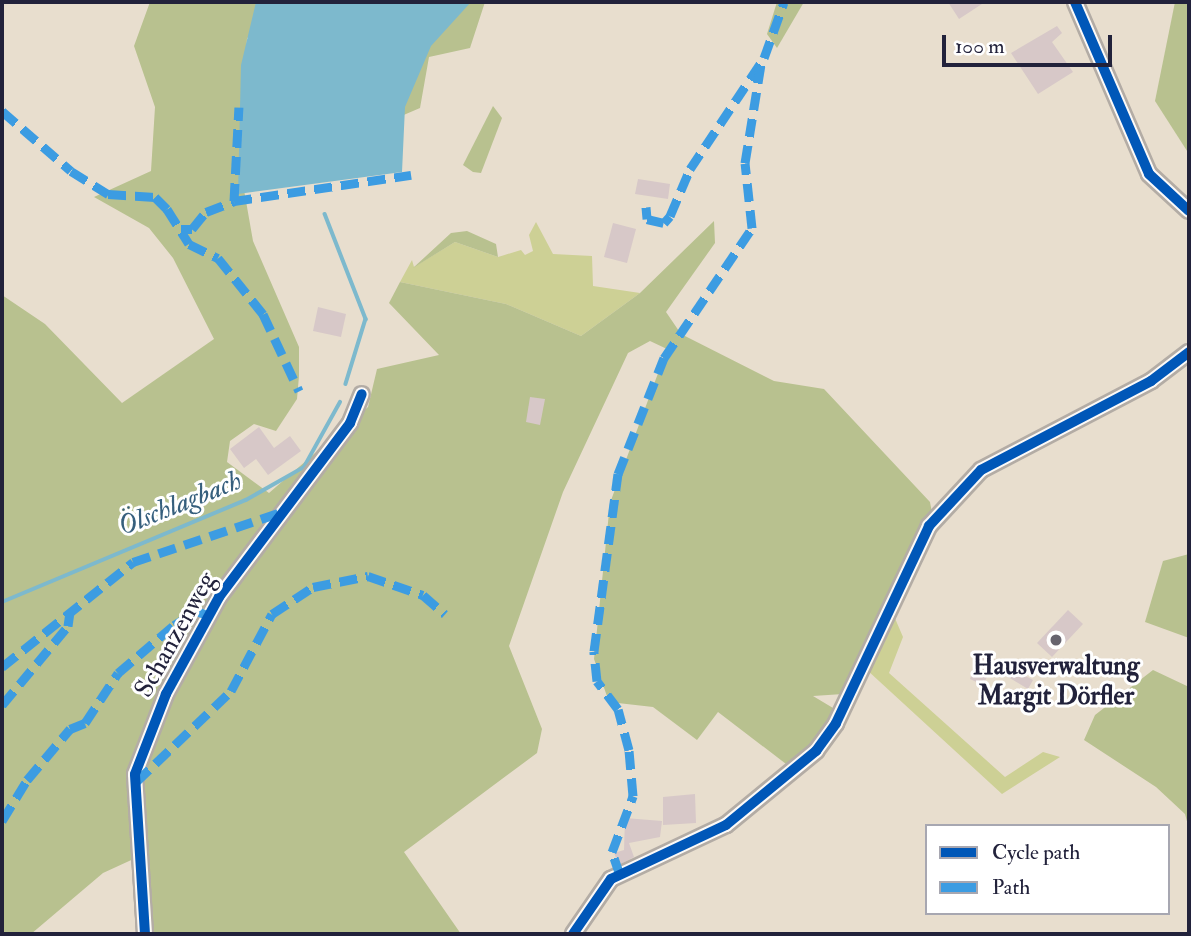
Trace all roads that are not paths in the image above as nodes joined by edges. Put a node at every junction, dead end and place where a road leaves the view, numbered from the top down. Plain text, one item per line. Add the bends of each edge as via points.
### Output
1 (1075, 2) edge
2 (1189, 211) edge
3 (1189, 352) edge
4 (362, 394) dead end
5 (145, 934) edge
6 (573, 934) edge

1 - 2 street via 1149,174
3 - 6 street via 1151,381 981,470 929,526 836,723 816,751 726,825 611,879
4 - 5 street, Schanzenweg via 351,423 219,597 166,694 135,774

